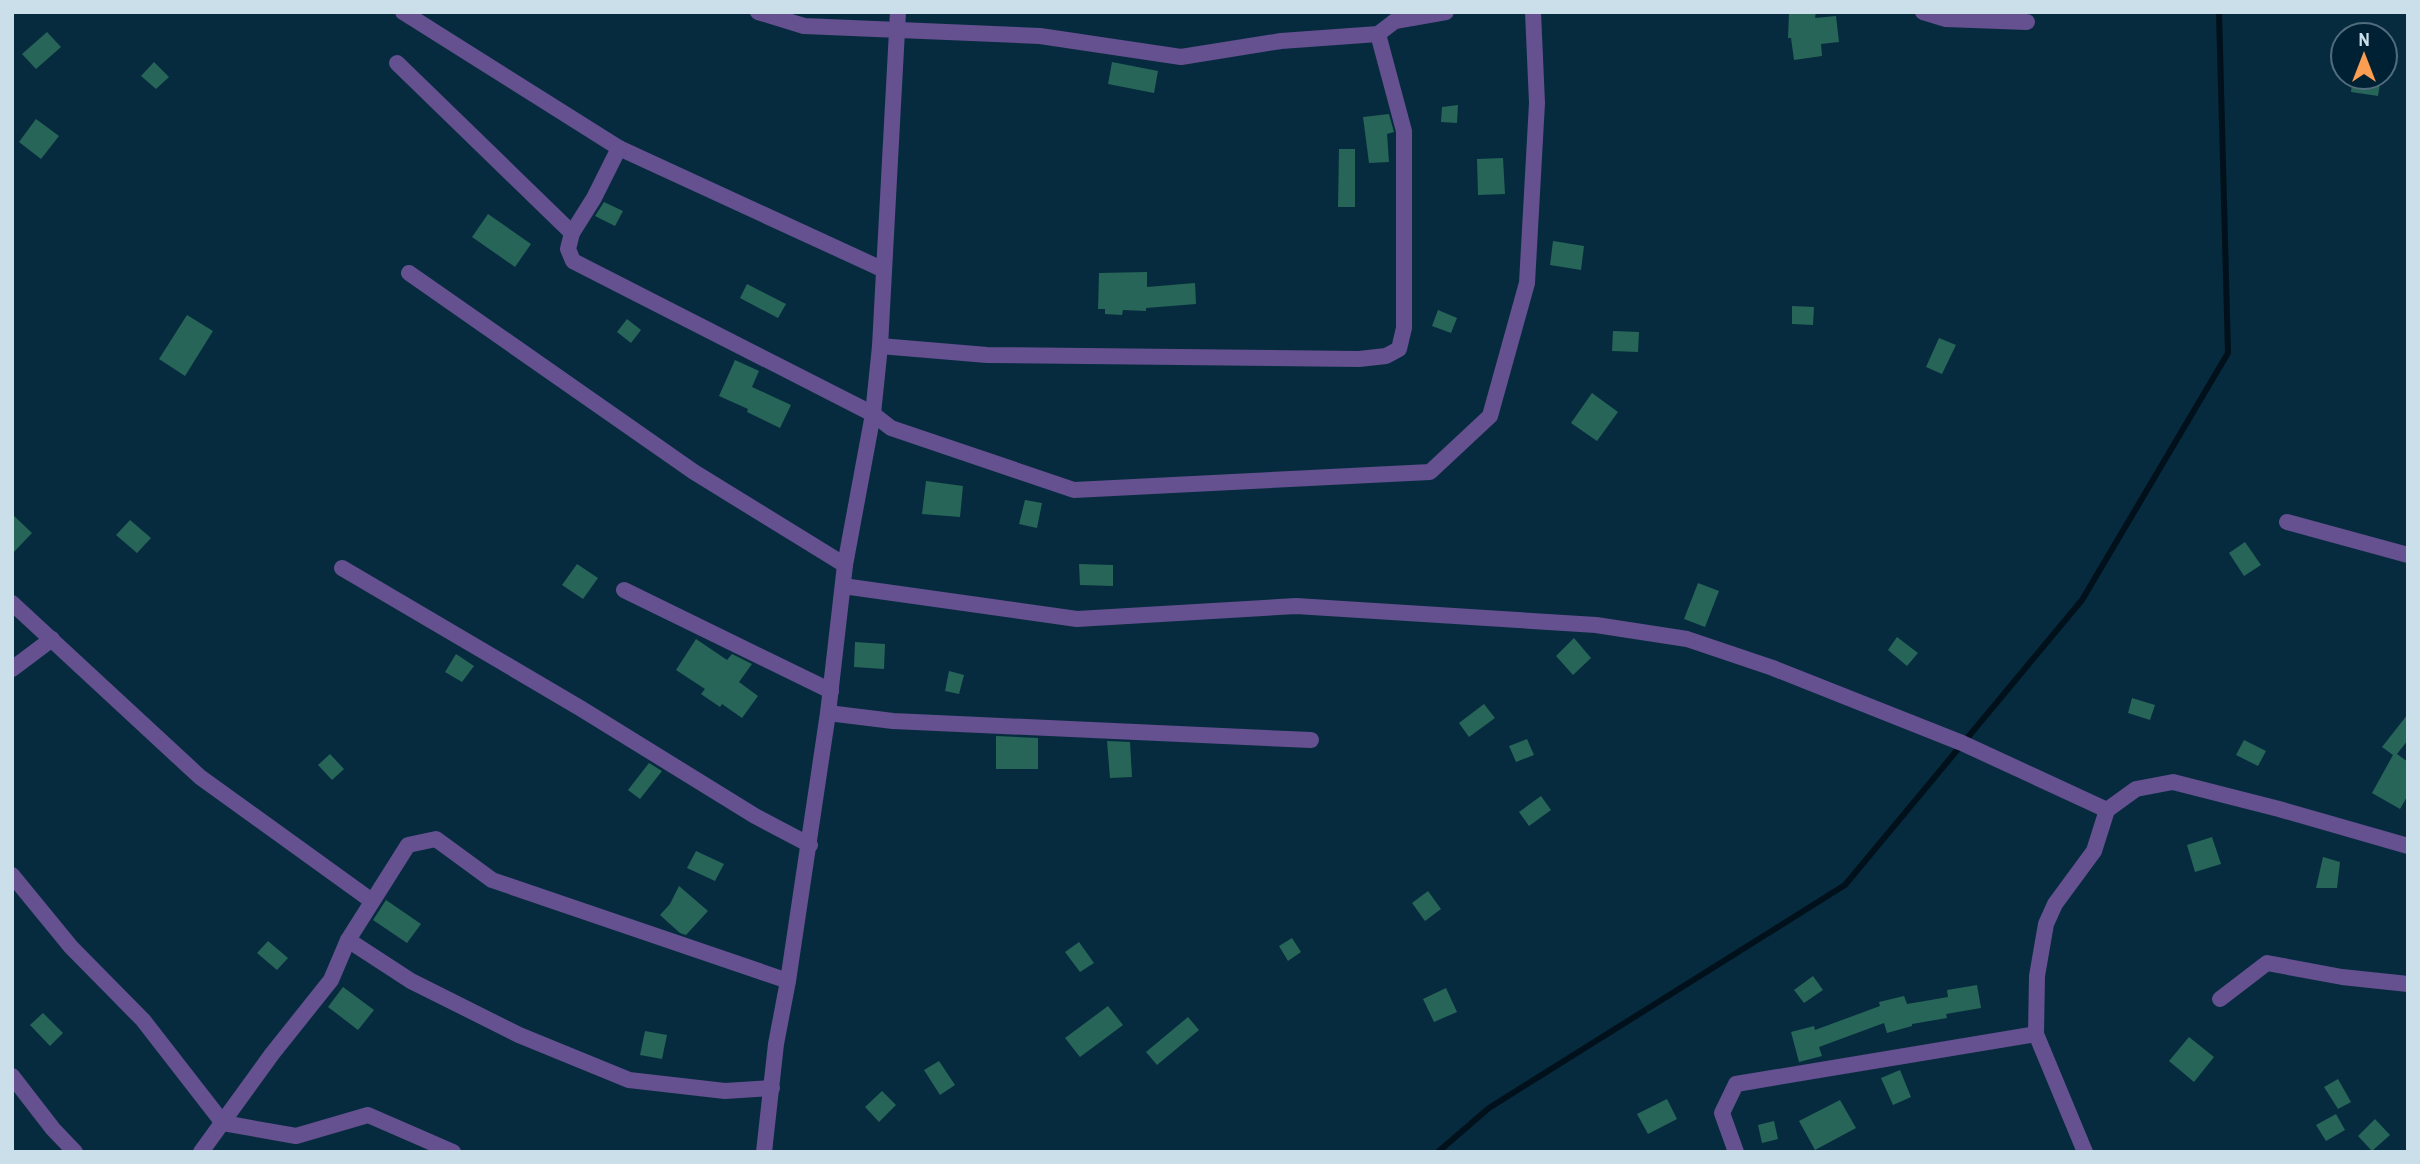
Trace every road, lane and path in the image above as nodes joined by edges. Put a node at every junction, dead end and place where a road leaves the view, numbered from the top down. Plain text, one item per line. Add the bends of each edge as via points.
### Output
1 (403, 12) edge
2 (758, 12) edge
3 (898, 12) edge
4 (1446, 12) edge
5 (1533, 12) edge
6 (1923, 12) edge
7 (2027, 22) dead end
8 (897, 29) junction
9 (1378, 34) junction
10 (397, 62) dead end
11 (619, 148) junction
12 (572, 233) junction
13 (884, 270) junction
14 (409, 273) dead end
15 (880, 346) junction
16 (873, 414) junction
17 (2287, 522) dead end
18 (2408, 555) edge
19 (845, 565) junction
20 (342, 568) dead end
21 (844, 586) junction
22 (624, 590) dead end
23 (12, 603) edge
24 (52, 639) junction
25 (12, 669) edge
26 (831, 691) junction
27 (828, 713) junction
28 (1311, 740) dead end
29 (2107, 810) junction
30 (810, 845) junction
31 (2408, 846) edge
32 (12, 874) edge
33 (372, 901) junction
34 (348, 940) junction
35 (788, 981) junction
36 (2408, 984) edge
37 (2220, 999) dead end
38 (2036, 1034) junction
39 (12, 1076) edge
40 (772, 1088) junction
41 (223, 1123) junction
42 (2079, 1150) edge
43 (75, 1152) edge
44 (201, 1152) edge
45 (453, 1152) edge
46 (764, 1152) edge
47 (1735, 1152) edge

1 - 11 street
2 - 8 street via 804,26
3 - 8 street
4 - 9 street via 1395,21
5 - 16 street via 1537,103 1527,283 1490,415 1430,472 1074,491 891,428
6 - 7 street via 1946,19
8 - 9 street via 1040,36 1181,57 1281,41
8 - 13 street
9 - 15 street via 1404,131 1404,328 1399,349 1386,356 1359,359 987,355
10 - 12 street
11 - 12 street
11 - 13 street
12 - 16 street via 568,249 573,261
13 - 15 street
14 - 19 street via 694,472
15 - 16 street
16 - 19 street
17 - 18 street
19 - 21 street
20 - 30 street
21 - 26 street
21 - 29 street via 1077,619 1296,606 1596,625 1687,639 1962,743
22 - 26 street
23 - 24 street
24 - 25 street
24 - 33 street via 200,776
26 - 27 street
27 - 28 street via 905,722
27 - 30 street
29 - 31 street via 2136,789 2172,782
29 - 38 street via 2094,851 2046,924 2037,976
30 - 35 street
32 - 41 street via 71,947 143,1020
33 - 34 street
33 - 35 street via 408,845 436,839 492,880
34 - 40 street via 411,981 519,1035 629,1080 725,1091
34 - 41 street via 331,980
35 - 40 street
36 - 37 street via 2267,963
38 - 42 street
38 - 47 street via 1736,1084 1722,1113
39 - 43 street
40 - 46 street
41 - 44 street
41 - 45 street via 296,1136 368,1115

